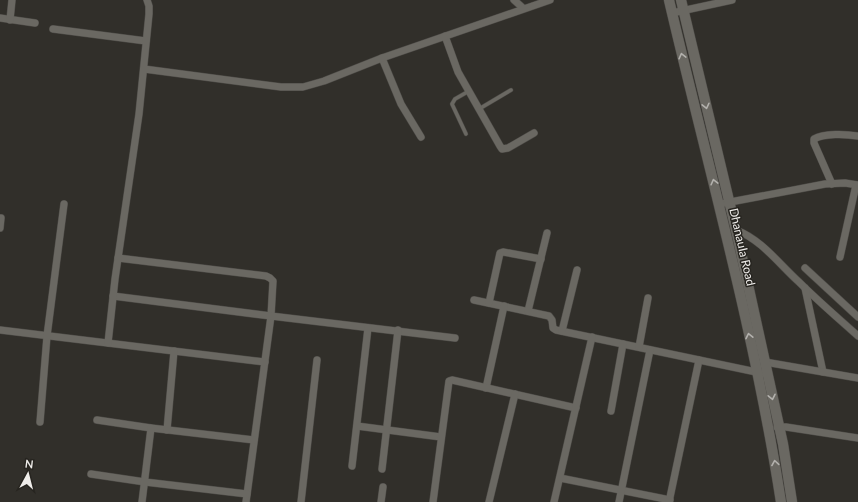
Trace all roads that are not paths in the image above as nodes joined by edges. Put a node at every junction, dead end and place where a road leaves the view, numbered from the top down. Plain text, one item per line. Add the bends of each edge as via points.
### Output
1 (12, 0) edge
2 (147, 0) edge
3 (514, 0) edge
4 (548, 0) edge
5 (669, 0) edge
6 (681, 0) edge
7 (732, 0) edge
8 (523, 8) junction
9 (683, 11) junction
10 (672, 13) junction
11 (0, 18) edge
12 (10, 20) junction
13 (35, 23) dead end
14 (53, 29) dead end
15 (445, 36) junction
16 (146, 41) junction
17 (382, 58) junction
18 (144, 69) junction
19 (511, 90) dead end
20 (469, 91) junction
21 (479, 109) junction
22 (534, 133) dead end
23 (466, 134) dead end
24 (858, 136) edge
25 (421, 137) dead end
26 (832, 184) junction
27 (857, 185) edge
28 (724, 203) junction
29 (64, 204) dead end
30 (1, 218) dead end
31 (0, 228) edge
32 (736, 230) junction
33 (547, 233) dead end
34 (840, 257) dead end
35 (118, 258) junction
36 (541, 259) junction
37 (805, 268) dead end
38 (577, 270) dead end
39 (805, 288) junction
40 (113, 296) junction
41 (648, 298) dead end
42 (474, 300) dead end
43 (489, 303) junction
44 (504, 306) junction
45 (528, 311) junction
46 (271, 316) junction
47 (858, 317) edge
48 (368, 328) junction
49 (0, 330) edge
50 (398, 330) junction
51 (562, 331) junction
52 (47, 336) junction
53 (858, 336) edge
54 (592, 337) junction
55 (455, 338) dead end
56 (108, 343) junction
57 (623, 344) junction
58 (639, 348) junction
59 (650, 350) junction
60 (174, 351) junction
61 (317, 360) dead end
62 (699, 360) junction
63 (265, 362) junction
64 (765, 362) junction
65 (756, 372) junction
66 (823, 372) junction
67 (767, 374) junction
68 (858, 378) edge
69 (486, 388) junction
70 (515, 394) junction
71 (576, 408) junction
72 (611, 411) dead end
73 (97, 420) dead end
74 (40, 422) dead end
75 (357, 426) junction
76 (768, 427) junction
77 (779, 427) junction
78 (151, 428) junction
79 (167, 430) junction
80 (386, 430) junction
81 (441, 437) junction
82 (858, 438) edge
83 (254, 440) junction
84 (352, 466) dead end
85 (382, 469) dead end
86 (91, 474) dead end
87 (560, 478) junction
88 (145, 482) junction
89 (383, 487) dead end
90 (622, 490) junction
91 (247, 494) junction
92 (669, 501) edge
93 (142, 502) edge
94 (246, 502) edge
95 (301, 502) edge
96 (381, 502) edge
97 (432, 502) edge
98 (489, 502) edge
99 (554, 502) edge
100 (619, 502) edge
101 (781, 502) edge
102 (792, 502) edge

1 - 12 street
2 - 16 street via 150,6
3 - 8 street
4 - 8 street
5 - 10 street, Dhanaula Road
6 - 9 street, Dhanaula Road
7 - 9 street
8 - 15 street
9 - 10 street
9 -> 28 street, Dhanaula Road
28 -> 10 street, Dhanaula Road
11 - 12 street
12 - 13 street
14 - 16 street
15 - 17 street
15 - 20 street via 458,72
16 - 18 street
17 - 18 street via 303,87 281,87
17 - 25 street via 401,104
18 - 35 street
19 - 21 lane
20 - 21 street
20 - 23 lane via 455,99 452,104
21 - 22 street via 502,149
24 - 26 street via 814,138
26 - 27 street
26 - 28 street via 809,186
27 - 34 street
28 - 32 street, Dhanaula Road
65 -> 28 street, Dhanaula Road
29 - 52 street
30 - 31 street
32 - 39 street via 755,240
32 - 64 street, Dhanaula Road
33 - 36 street
35 - 40 street
35 - 46 street via 266,276 273,281 274,286
36 - 43 street via 500,253
36 - 45 street
37 - 47 street
38 - 51 street
39 - 53 street
39 - 66 street
40 - 46 street
40 - 56 street
41 - 58 street
42 - 43 street
43 - 44 street
44 - 45 street
44 - 69 street
45 - 51 street via 550,317 553,328
46 - 48 street
46 - 63 street
48 - 50 street
48 - 75 street
49 - 52 street
50 - 55 street
50 - 80 street
51 - 54 street
52 - 56 street
52 - 74 street
54 - 57 street
54 - 71 street
56 - 60 street
57 - 58 street
57 - 72 street
58 - 59 street
59 - 62 street
59 - 90 street
60 - 63 street
60 - 79 street
61 - 95 street
62 - 65 street
62 - 92 street
63 - 83 street
64 - 66 street
64 - 67 street, Dhanaula Road
65 - 67 street
65 - 76 street, Dhanaula Road
66 - 68 street
67 -> 77 street, Dhanaula Road
69 - 70 street
69 - 81 street via 449,381
70 - 71 street
70 - 98 street
71 - 87 street
73 - 78 street
75 - 80 street
75 - 84 street
76 - 77 street
101 -> 76 street, Dhanaula Road
77 - 82 street
77 - 102 street, Dhanaula Road
78 - 79 street
78 - 88 street
79 - 83 street
80 - 81 street
80 - 85 street
81 - 97 street
83 - 91 street
86 - 88 street
87 - 90 street
87 - 99 street
88 - 91 street
88 - 93 street
89 - 96 street
90 - 92 street
90 - 100 street
91 - 94 street

